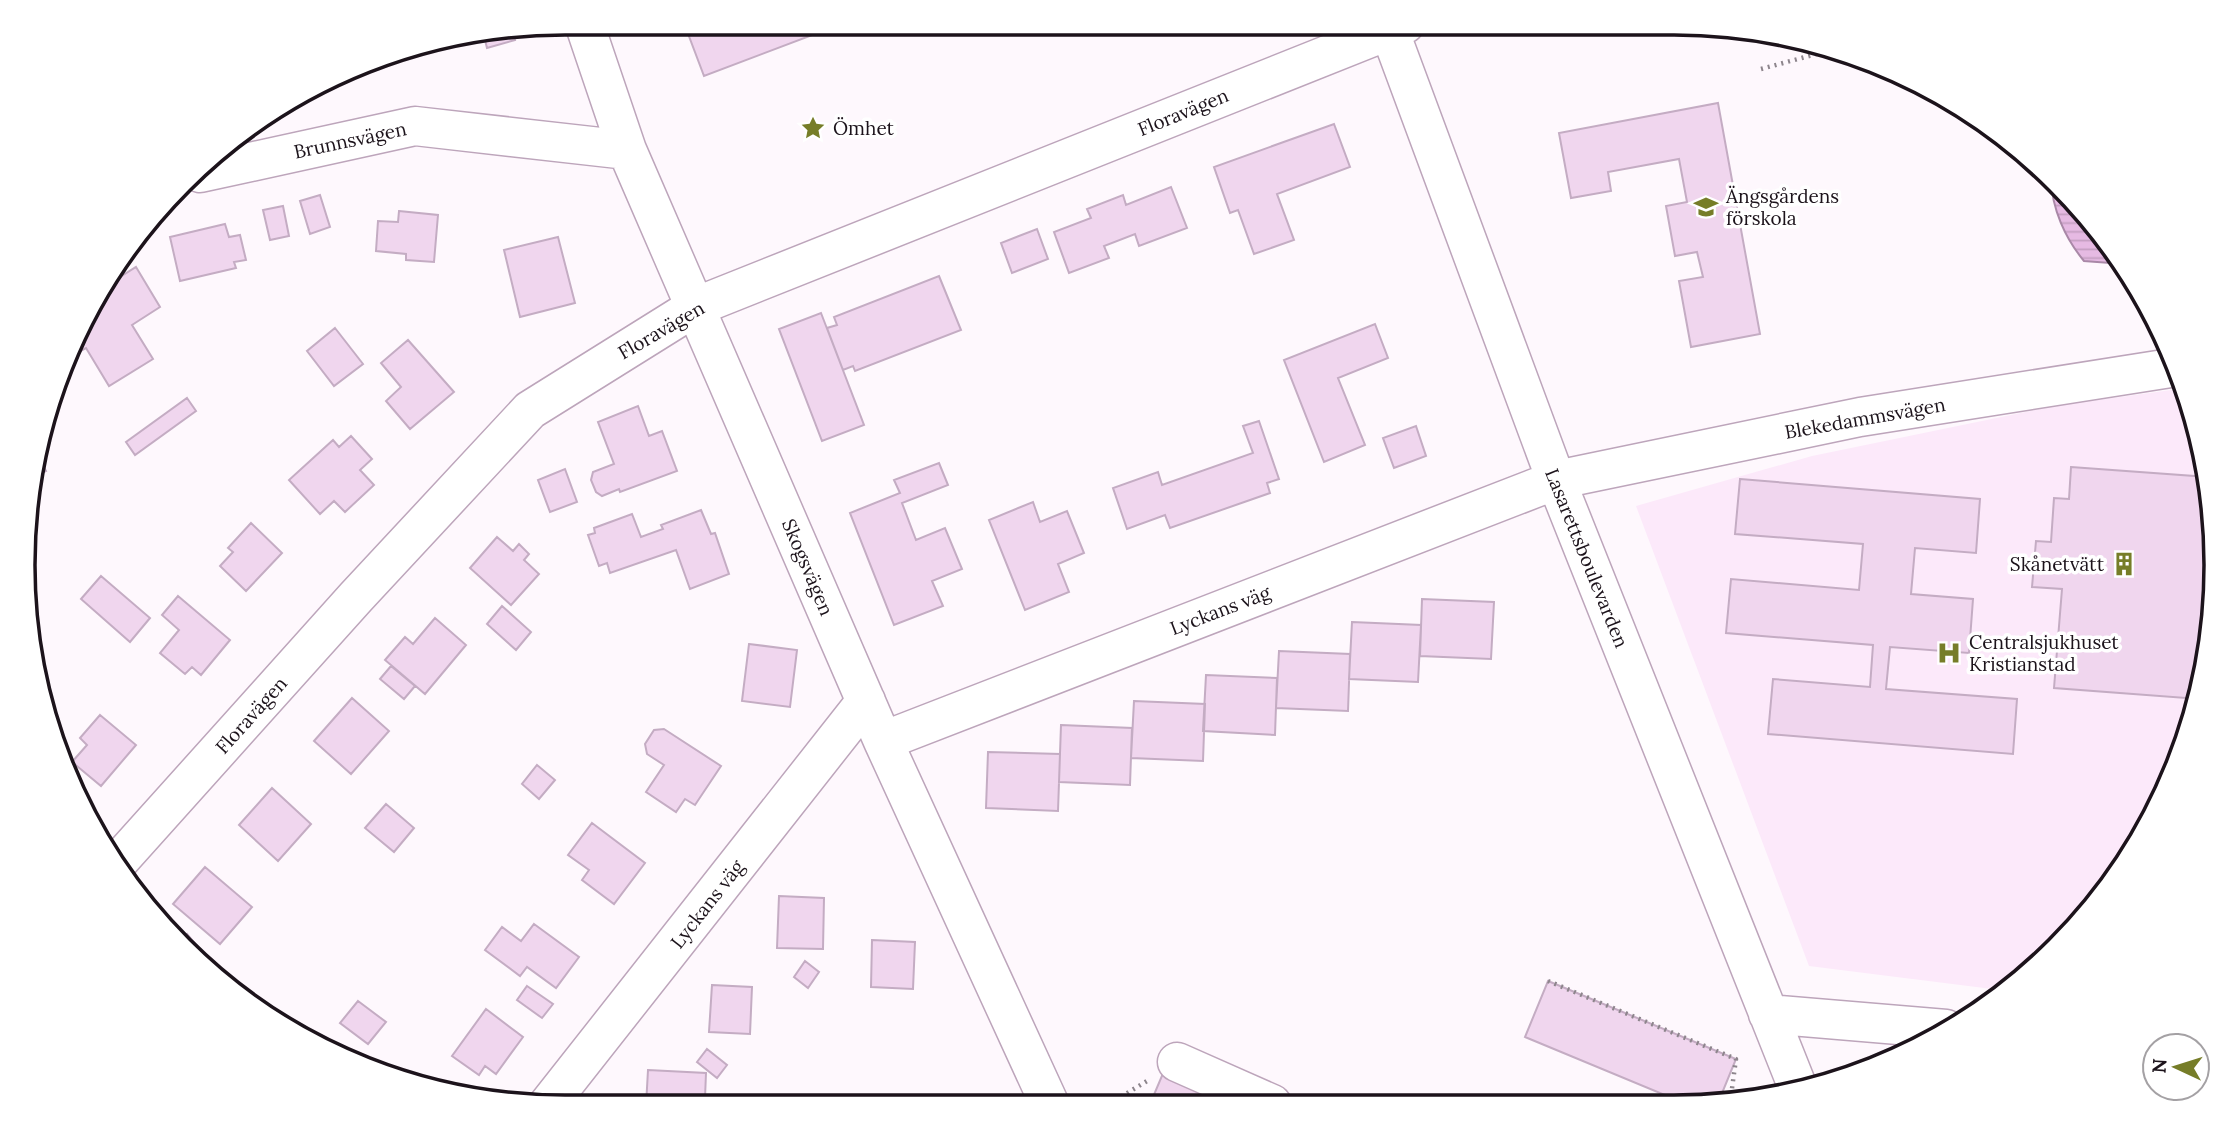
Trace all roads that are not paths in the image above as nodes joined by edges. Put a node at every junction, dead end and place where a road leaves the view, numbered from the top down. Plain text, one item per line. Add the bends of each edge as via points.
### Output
1 (588, 35) edge
2 (1372, 35) edge
3 (1397, 35) edge
4 (626, 150) junction
5 (212, 170) edge
6 (695, 307) junction
7 (2167, 370) edge
8 (1556, 480) junction
9 (866, 702) junction
10 (883, 741) junction
11 (123, 857) edge
12 (1768, 1014) junction
13 (1932, 1028) edge
14 (1177, 1062) road end
15 (1795, 1081) edge
16 (556, 1095) edge
17 (1045, 1095) edge
18 (1252, 1095) edge

1 - 4 street, Skogsvägen
2 - 6 street, Floravägen
3 - 8 street, Lasarettsboulevarden
4 - 5 street, Brunnsvägen via 415,125
4 - 6 street, Skogsvägen
6 - 9 street, Skogsvägen
6 - 11 street, Floravägen via 530,410
7 - 8 street, Blekedammsvägen via 1860,417
8 - 10 street, Lyckans väg
8 - 12 street, Lasarettsboulevarden
9 - 10 street, Skogsvägen
9 - 16 street, Lyckans väg
10 - 17 street, Skogsvägen
12 - 13 street
12 - 15 street, Lasarettsboulevarden
14 - 18 street

